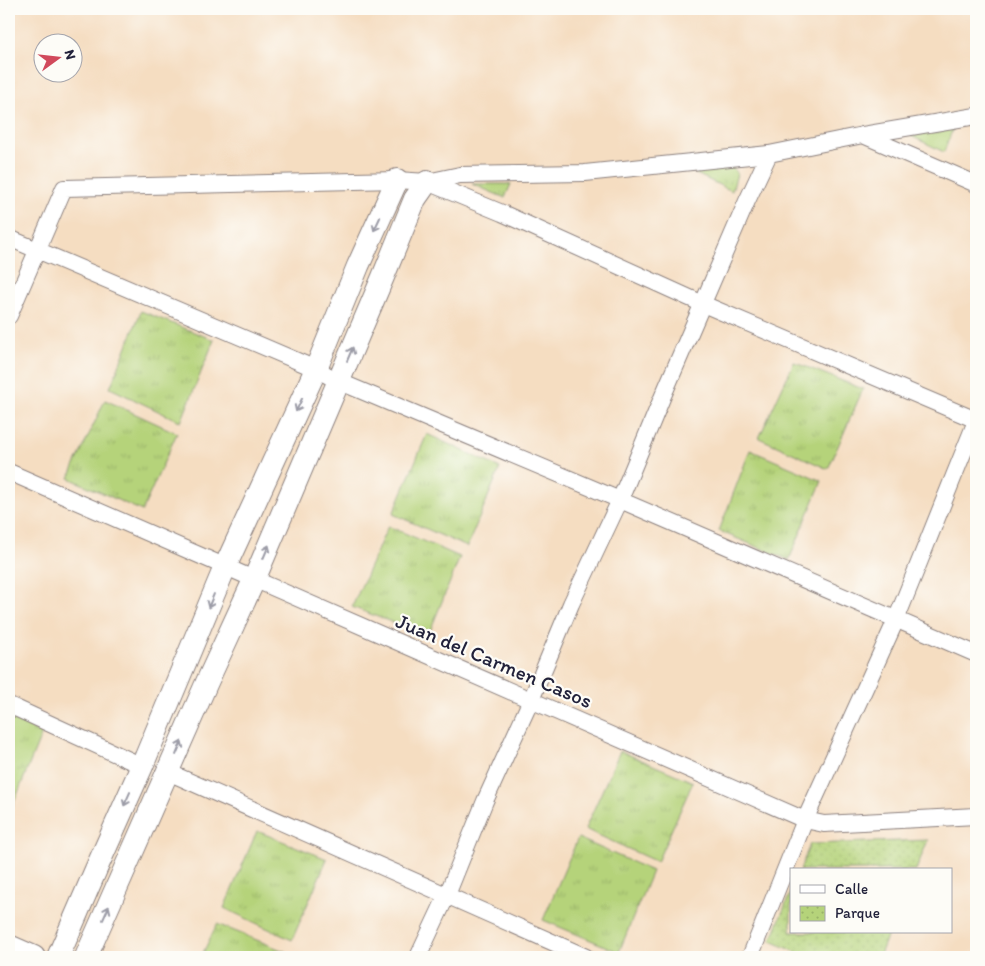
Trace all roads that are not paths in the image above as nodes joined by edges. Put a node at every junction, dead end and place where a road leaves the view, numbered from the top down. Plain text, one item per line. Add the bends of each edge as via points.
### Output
1 (976, 116) edge
2 (863, 135) junction
3 (769, 154) junction
4 (397, 180) junction
5 (426, 182) junction
6 (976, 184) edge
7 (9, 238) edge
8 (37, 250) junction
9 (702, 304) junction
10 (9, 316) edge
11 (316, 369) junction
12 (338, 381) junction
13 (976, 421) edge
14 (9, 472) edge
15 (620, 500) junction
16 (225, 567) junction
17 (254, 580) junction
18 (896, 620) junction
19 (976, 654) edge
20 (531, 700) junction
21 (9, 705) edge
22 (142, 766) junction
23 (168, 772) junction
24 (976, 816) edge
25 (805, 820) junction
26 (447, 895) junction
27 (9, 946) edge
28 (34, 957) edge
29 (58, 957) edge
30 (86, 957) edge
31 (418, 957) edge
32 (586, 957) edge
33 (750, 957) edge

1 - 2 street
2 - 3 street
2 - 6 street
3 - 5 street via 585,173 460,175
3 - 9 street
4 - 5 street
4 - 8 street via 64,188
4 -> 11 street
5 - 9 street
12 -> 5 street via 415,199
7 - 8 street
8 - 10 street
8 - 11 street
9 - 13 street
9 - 15 street
11 - 12 street
11 -> 16 street
12 - 15 street
17 -> 12 street
13 - 18 street
14 - 16 street, Juan del Carmen Casos
15 - 18 street
15 - 20 street
16 - 17 street, Juan del Carmen Casos
16 -> 22 street
17 - 20 street, Juan del Carmen Casos
23 -> 17 street
18 - 19 street
18 - 25 street
20 - 25 street, Juan del Carmen Casos
20 - 26 street
21 - 22 street
22 -> 29 street
23 - 26 street
30 -> 23 street
24 - 25 street, Juan del Carmen Casos via 824,824
25 - 33 street
26 - 31 street
26 - 32 street
27 - 28 street

